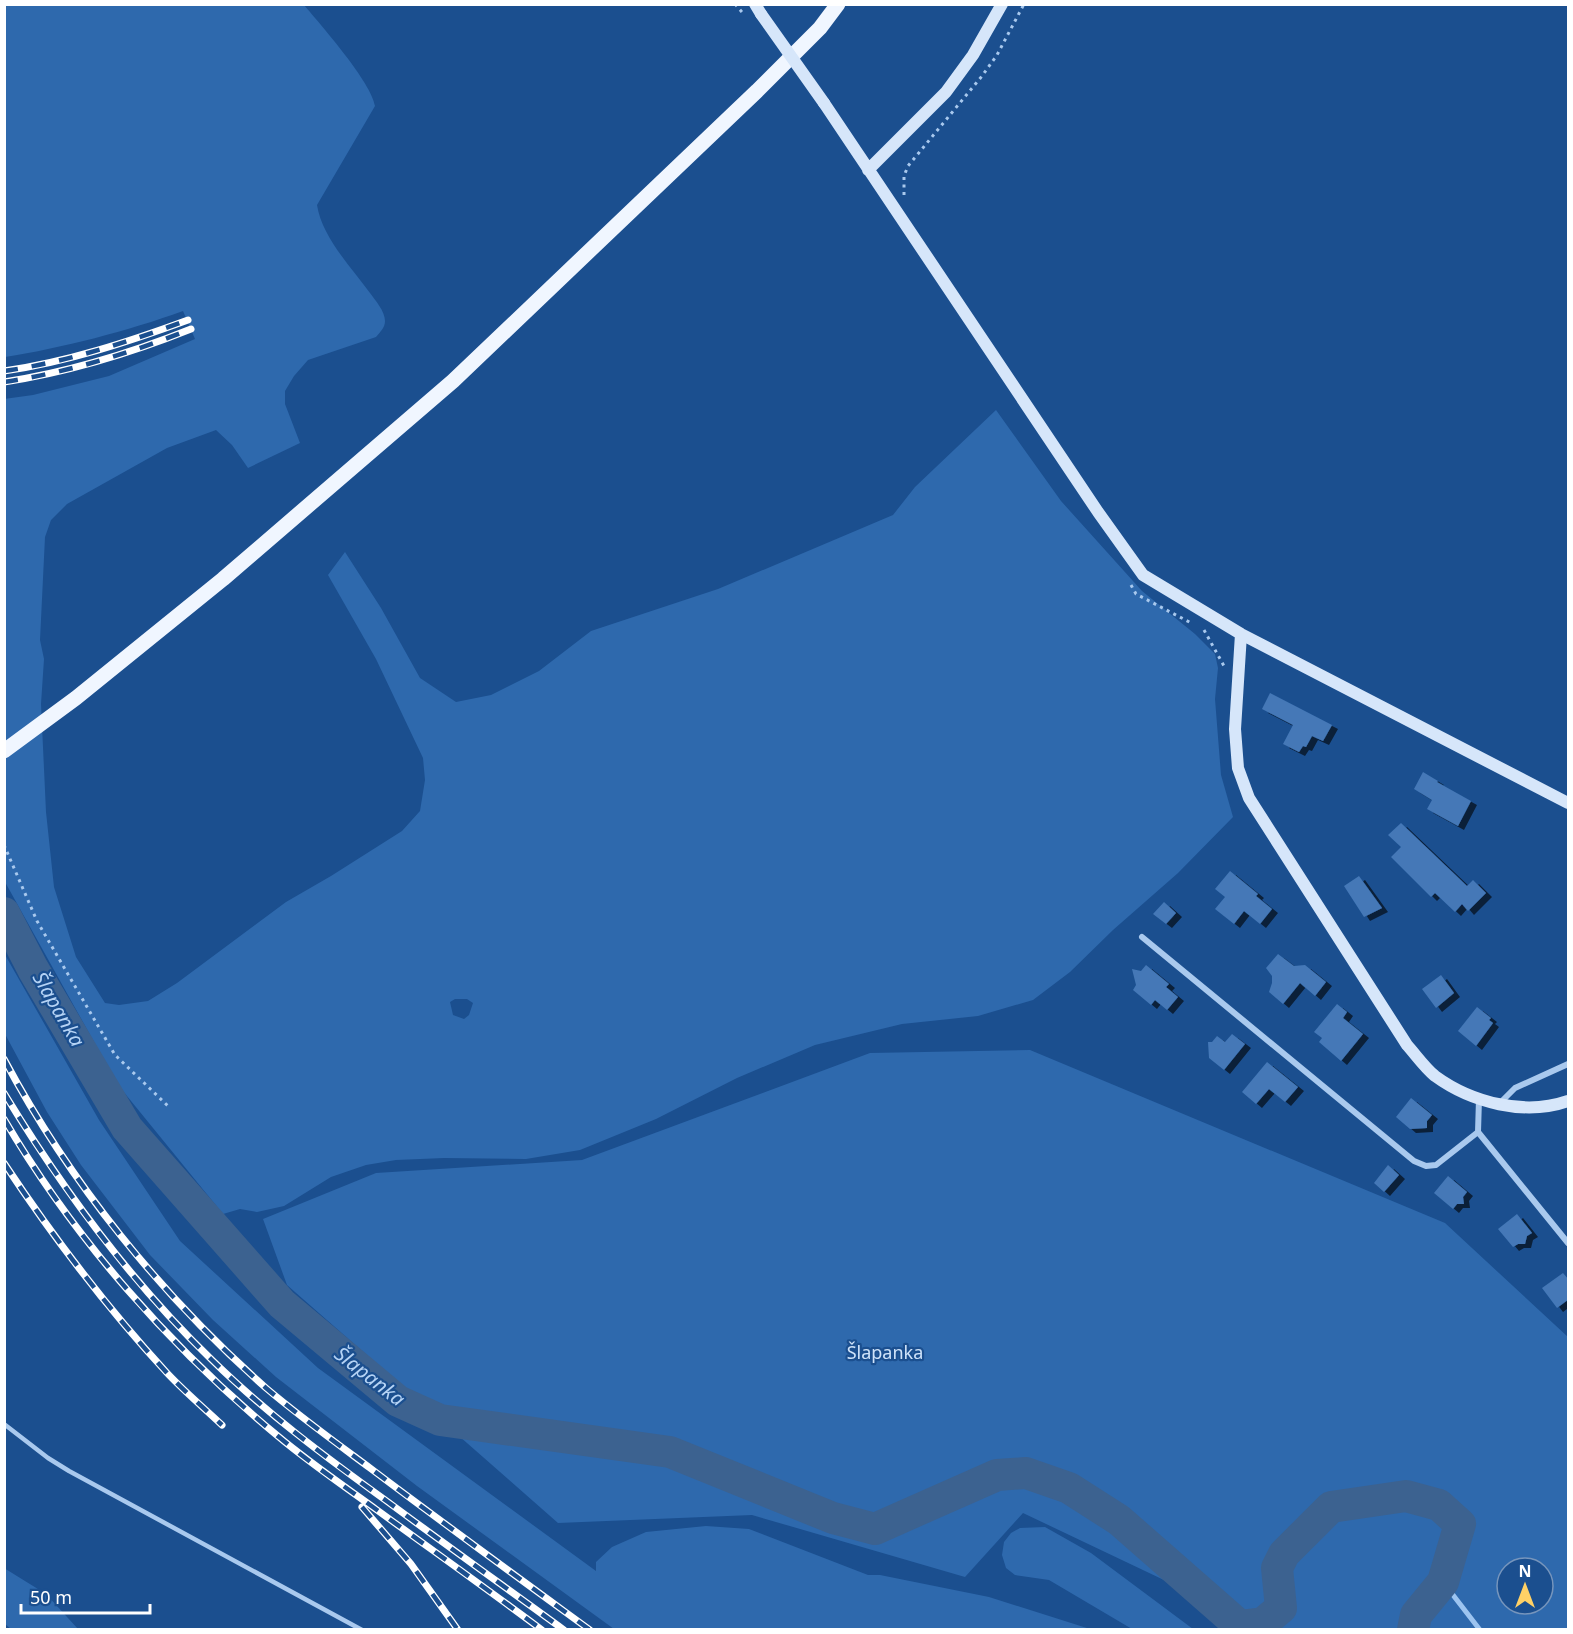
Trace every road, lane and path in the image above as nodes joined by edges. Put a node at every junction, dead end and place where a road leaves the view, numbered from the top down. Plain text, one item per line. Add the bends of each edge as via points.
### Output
1 (838, 4) edge
2 (1002, 4) edge
3 (1024, 4) edge
4 (758, 9) edge
5 (868, 170) junction
6 (897, 213) junction
7 (1241, 634) junction
8 (4, 751) edge
9 (1569, 803) edge
10 (4, 845) edge
11 (1142, 937) dead end
12 (1569, 1064) edge
13 (1479, 1099) junction
14 (1569, 1101) edge
15 (1498, 1104) junction
16 (168, 1106) dead end
17 (1478, 1132) junction
18 (1569, 1243) edge
19 (4, 1424) edge
20 (362, 1629) edge

1 - 8 main road via 820,28 757,91 453,381 223,579
2 - 5 street via 946,92
3 - 6 path via 982,76 908,166 903,187 907,205
4 - 5 street, bridge
5 - 6 street
6 - 7 street via 1143,575
7 - 9 street
7 - 13 street via 1235,729 1238,768 1249,798 1407,1045 1434,1075
10 - 16 path via 37,921 115,1055
11 - 17 street via 1414,1161 1436,1165
12 - 15 street via 1515,1088
13 - 15 street
13 - 17 street
14 - 15 street via 1529,1107
17 - 18 street
19 - 20 lane via 69,1471

